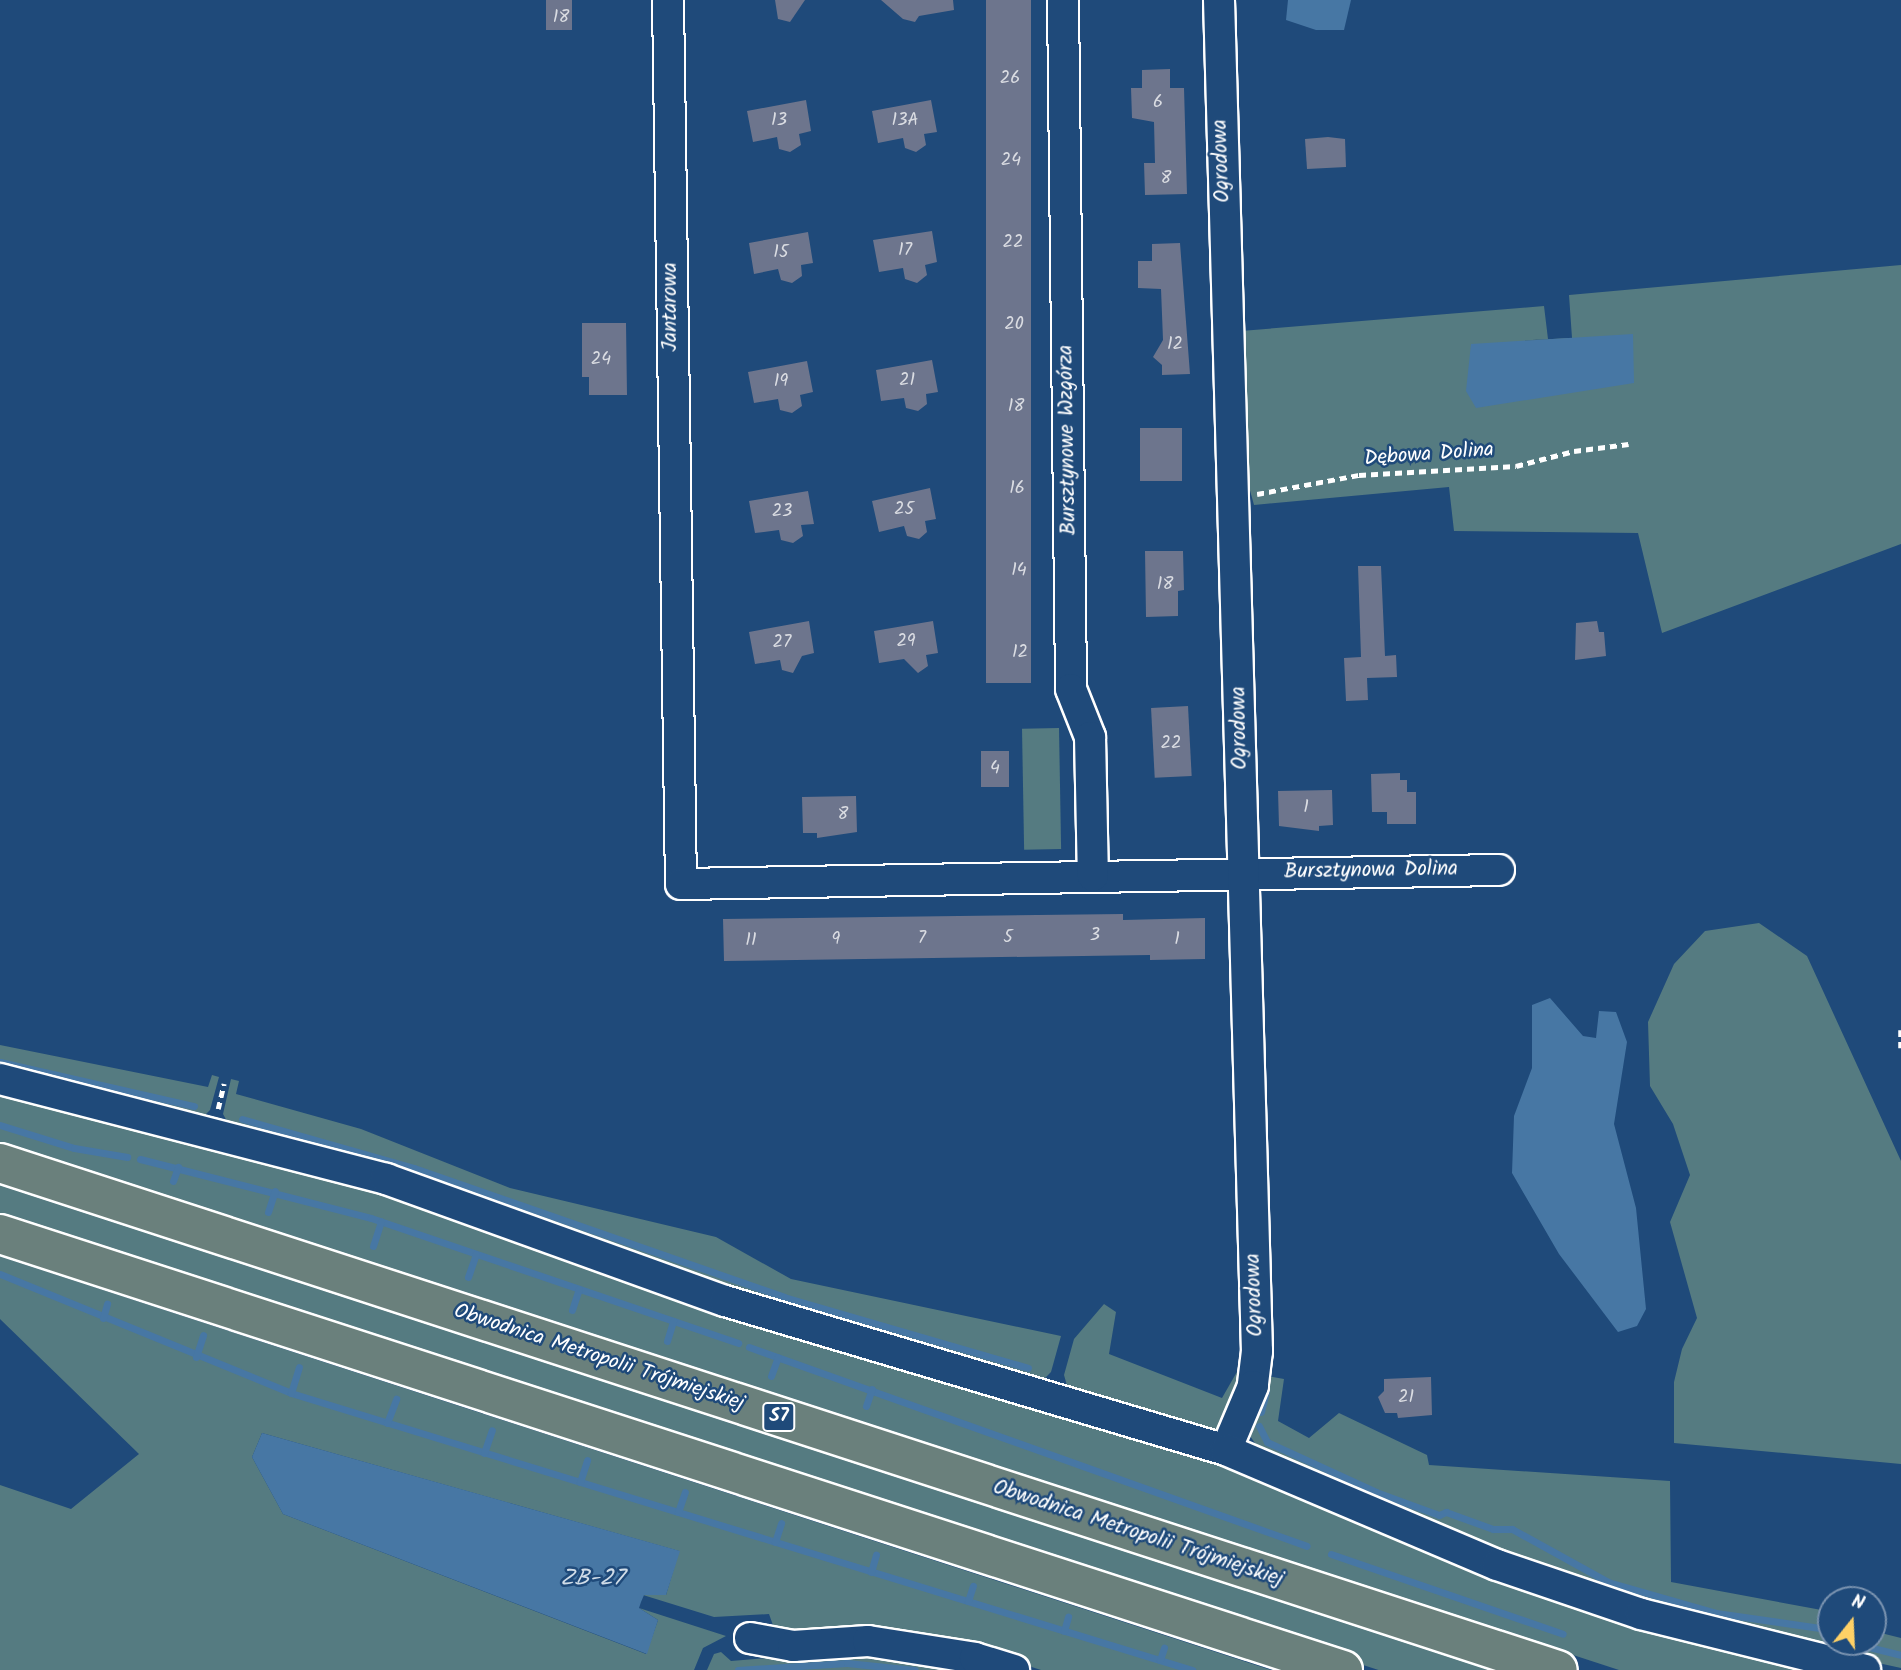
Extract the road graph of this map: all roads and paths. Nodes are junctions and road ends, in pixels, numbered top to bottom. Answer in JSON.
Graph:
{"nodes":[{"id":1,"x":668,"y":0,"type":"edge"},
{"id":2,"x":1063,"y":0,"type":"edge"},
{"id":3,"x":1219,"y":0,"type":"edge"},
{"id":4,"x":1629,"y":444,"type":"dead end"},
{"id":5,"x":1235,"y":506,"type":"junction"},
{"id":6,"x":1499,"y":870,"type":"dead end"},
{"id":7,"x":1243,"y":872,"type":"junction"},
{"id":8,"x":1093,"y":876,"type":"junction"},
{"id":9,"x":1901,"y":1030,"type":"edge"},
{"id":10,"x":1901,"y":1048,"type":"edge"},
{"id":11,"x":0,"y":1079,"type":"edge"},
{"id":12,"x":0,"y":1163,"type":"edge"},
{"id":13,"x":0,"y":1234,"type":"edge"},
{"id":14,"x":1226,"y":1451,"type":"junction"},
{"id":15,"x":750,"y":1638,"type":"dead end"},
{"id":16,"x":1014,"y":1670,"type":"edge"},
{"id":17,"x":1343,"y":1670,"type":"edge"},
{"id":18,"x":1558,"y":1670,"type":"edge"},
{"id":19,"x":1865,"y":1670,"type":"edge"}],
"edges":[{"from":1,"to":8,"type":"street","name":"Jantarowa"},
{"from":2,"to":8,"type":"street","name":"Bursztynowe Wzgórza"},
{"from":3,"to":5,"type":"street","name":"Ogrodowa"},
{"from":4,"to":5,"type":"path","name":"Dębowa Dolina"},
{"from":5,"to":7,"type":"street","name":"Ogrodowa"},
{"from":6,"to":7,"type":"street","name":"Bursztynowa Dolina"},
{"from":7,"to":8,"type":"street"},
{"from":7,"to":14,"type":"street","name":"Ogrodowa"},
{"from":9,"to":10,"type":"path"},
{"from":11,"to":14,"type":"street"},
{"from":12,"to":18,"type":"highway","name":"Obwodnica Metropolii Trójmiejskiej","number":"S7"},
{"from":13,"to":17,"type":"highway"},
{"from":14,"to":19,"type":"street"},
{"from":15,"to":16,"type":"street"}]}
